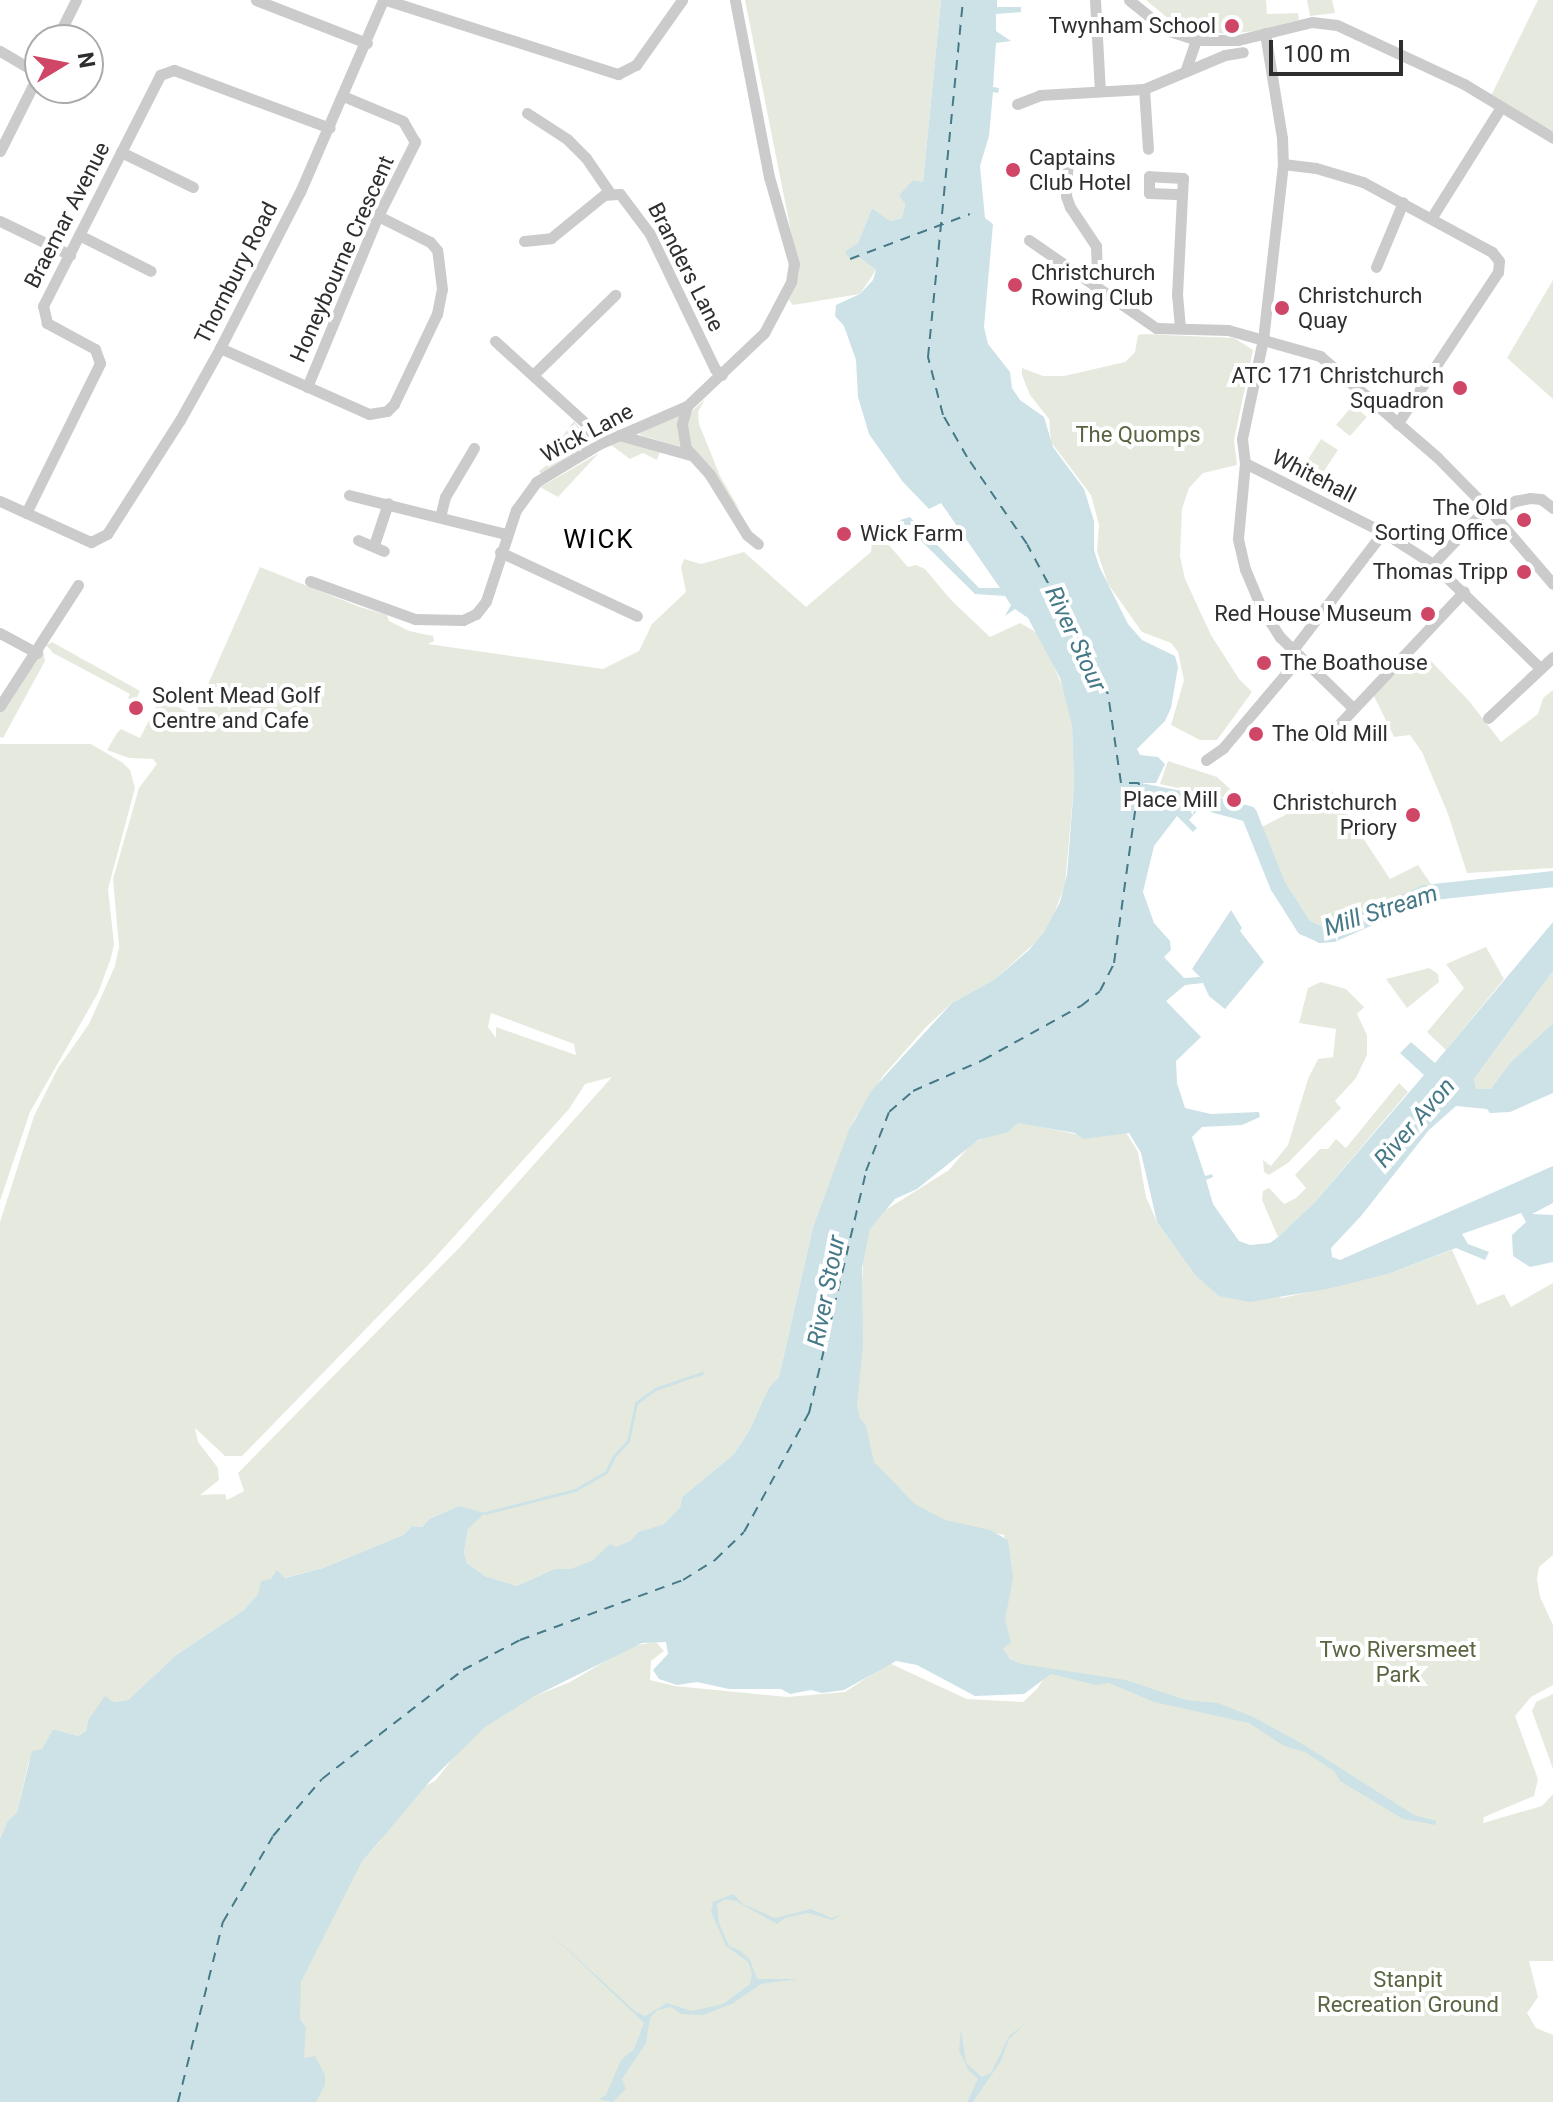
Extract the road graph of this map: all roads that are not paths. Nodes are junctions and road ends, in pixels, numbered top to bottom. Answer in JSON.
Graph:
{"nodes":[{"id":1,"x":76,"y":0,"type":"edge"},
{"id":2,"x":256,"y":0,"type":"edge"},
{"id":3,"x":384,"y":0,"type":"edge"},
{"id":4,"x":682,"y":0,"type":"edge"},
{"id":5,"x":735,"y":0,"type":"edge"},
{"id":6,"x":1095,"y":0,"type":"edge"},
{"id":7,"x":1129,"y":0,"type":"edge"},
{"id":8,"x":64,"y":24,"type":"edge"},
{"id":9,"x":1265,"y":33,"type":"junction"},
{"id":10,"x":1196,"y":40,"type":"junction"},
{"id":11,"x":367,"y":43,"type":"junction"},
{"id":12,"x":0,"y":51,"type":"edge"},
{"id":13,"x":1243,"y":52,"type":"dead end"},
{"id":14,"x":24,"y":64,"type":"edge"},
{"id":15,"x":1186,"y":70,"type":"junction"},
{"id":16,"x":1144,"y":89,"type":"junction"},
{"id":17,"x":1100,"y":91,"type":"junction"},
{"id":18,"x":343,"y":96,"type":"junction"},
{"id":19,"x":24,"y":102,"type":"edge"},
{"id":20,"x":1017,"y":104,"type":"dead end"},
{"id":21,"x":1501,"y":107,"type":"junction"},
{"id":22,"x":527,"y":113,"type":"dead end"},
{"id":23,"x":330,"y":128,"type":"junction"},
{"id":24,"x":1553,"y":138,"type":"edge"},
{"id":25,"x":1148,"y":149,"type":"dead end"},
{"id":26,"x":0,"y":151,"type":"edge"},
{"id":27,"x":121,"y":152,"type":"junction"},
{"id":28,"x":1068,"y":154,"type":"dead end"},
{"id":29,"x":1283,"y":164,"type":"junction"},
{"id":30,"x":193,"y":187,"type":"dead end"},
{"id":31,"x":610,"y":193,"type":"junction"},
{"id":32,"x":1182,"y":194,"type":"dead end"},
{"id":33,"x":1403,"y":202,"type":"junction"},
{"id":34,"x":378,"y":216,"type":"junction"},
{"id":35,"x":1432,"y":217,"type":"junction"},
{"id":36,"x":0,"y":221,"type":"edge"},
{"id":37,"x":79,"y":235,"type":"junction"},
{"id":38,"x":1029,"y":240,"type":"dead end"},
{"id":39,"x":524,"y":241,"type":"dead end"},
{"id":40,"x":70,"y":255,"type":"junction"},
{"id":41,"x":1376,"y":267,"type":"dead end"},
{"id":42,"x":151,"y":271,"type":"dead end"},
{"id":43,"x":1093,"y":284,"type":"junction"},
{"id":44,"x":615,"y":295,"type":"dead end"},
{"id":45,"x":1180,"y":328,"type":"junction"},
{"id":46,"x":1263,"y":339,"type":"junction"},
{"id":47,"x":495,"y":341,"type":"dead end"},
{"id":48,"x":220,"y":348,"type":"junction"},
{"id":49,"x":533,"y":375,"type":"junction"},
{"id":50,"x":722,"y":375,"type":"junction"},
{"id":51,"x":307,"y":387,"type":"junction"},
{"id":52,"x":687,"y":406,"type":"junction"},
{"id":53,"x":1397,"y":424,"type":"junction"},
{"id":54,"x":619,"y":435,"type":"junction"},
{"id":55,"x":599,"y":444,"type":"junction"},
{"id":56,"x":474,"y":448,"type":"dead end"},
{"id":57,"x":690,"y":455,"type":"junction"},
{"id":58,"x":1245,"y":463,"type":"junction"},
{"id":59,"x":349,"y":495,"type":"dead end"},
{"id":60,"x":0,"y":501,"type":"edge"},
{"id":61,"x":388,"y":503,"type":"junction"},
{"id":62,"x":1553,"y":508,"type":"edge"},
{"id":63,"x":1490,"y":510,"type":"junction"},
{"id":64,"x":26,"y":513,"type":"junction"},
{"id":65,"x":440,"y":517,"type":"junction"},
{"id":66,"x":1383,"y":532,"type":"junction"},
{"id":67,"x":505,"y":534,"type":"junction"},
{"id":68,"x":358,"y":540,"type":"dead end"},
{"id":69,"x":758,"y":544,"type":"dead end"},
{"id":70,"x":500,"y":552,"type":"junction"},
{"id":71,"x":1433,"y":564,"type":"junction"},
{"id":72,"x":310,"y":581,"type":"dead end"},
{"id":73,"x":1553,"y":584,"type":"edge"},
{"id":74,"x":78,"y":585,"type":"dead end"},
{"id":75,"x":1464,"y":591,"type":"junction"},
{"id":76,"x":637,"y":616,"type":"dead end"},
{"id":77,"x":0,"y":633,"type":"edge"},
{"id":78,"x":37,"y":653,"type":"junction"},
{"id":79,"x":1295,"y":654,"type":"junction"},
{"id":80,"x":1553,"y":657,"type":"edge"},
{"id":81,"x":1539,"y":667,"type":"junction"},
{"id":82,"x":0,"y":706,"type":"edge"},
{"id":83,"x":1353,"y":708,"type":"junction"},
{"id":84,"x":1488,"y":718,"type":"dead end"},
{"id":85,"x":1316,"y":736,"type":"dead end"},
{"id":86,"x":1206,"y":760,"type":"dead end"}],
"edges":[{"from":1,"to":8,"type":"street"},
{"from":2,"to":11,"type":"street"},
{"from":3,"to":4,"type":"street"},
{"from":3,"to":11,"type":"street","name":"Thornbury Road"},
{"from":5,"to":50,"type":"street","name":"Wick Lane"},
{"from":6,"to":17,"type":"street"},
{"from":7,"to":10,"type":"street"},
{"from":9,"to":10,"type":"street"},
{"from":9,"to":21,"type":"street"},
{"from":9,"to":29,"type":"street","name":"Whitehall"},
{"from":10,"to":15,"type":"street"},
{"from":11,"to":18,"type":"street","name":"Thornbury Road"},
{"from":12,"to":14,"type":"street"},
{"from":13,"to":15,"type":"street"},
{"from":15,"to":16,"type":"street"},
{"from":16,"to":17,"type":"street"},
{"from":16,"to":25,"type":"street"},
{"from":17,"to":20,"type":"street"},
{"from":18,"to":23,"type":"street","name":"Thornbury Road"},
{"from":18,"to":34,"type":"street","name":"Honeybourne Crescent"},
{"from":19,"to":26,"type":"street"},
{"from":21,"to":24,"type":"street"},
{"from":21,"to":35,"type":"street"},
{"from":22,"to":31,"type":"street","name":"Branders Lane"},
{"from":23,"to":27,"type":"street","name":"Braemar Avenue"},
{"from":23,"to":48,"type":"street","name":"Thornbury Road"},
{"from":27,"to":30,"type":"street"},
{"from":27,"to":37,"type":"street","name":"Braemar Avenue"},
{"from":28,"to":43,"type":"street"},
{"from":29,"to":33,"type":"street"},
{"from":29,"to":46,"type":"street","name":"Whitehall"},
{"from":31,"to":39,"type":"street"},
{"from":31,"to":50,"type":"street","name":"Branders Lane"},
{"from":32,"to":45,"type":"street"},
{"from":33,"to":35,"type":"street"},
{"from":33,"to":41,"type":"street"},
{"from":34,"to":51,"type":"street","name":"Honeybourne Crescent"},
{"from":34,"to":51,"type":"street"},
{"from":35,"to":53,"type":"street"},
{"from":36,"to":40,"type":"street"},
{"from":37,"to":40,"type":"street","name":"Braemar Avenue"},
{"from":37,"to":42,"type":"street"},
{"from":38,"to":43,"type":"street"},
{"from":40,"to":64,"type":"street","name":"Braemar Avenue"},
{"from":43,"to":45,"type":"street"},
{"from":44,"to":49,"type":"street"},
{"from":45,"to":46,"type":"street"},
{"from":46,"to":53,"type":"street"},
{"from":46,"to":58,"type":"street","name":"Whitehall"},
{"from":47,"to":49,"type":"street"},
{"from":48,"to":51,"type":"street"},
{"from":48,"to":64,"type":"street","name":"Thornbury Road"},
{"from":49,"to":55,"type":"street"},
{"from":50,"to":52,"type":"street","name":"Wick Lane"},
{"from":52,"to":54,"type":"street","name":"Wick Lane"},
{"from":52,"to":57,"type":"street"},
{"from":53,"to":63,"type":"street"},
{"from":54,"to":55,"type":"street","name":"Wick Lane"},
{"from":54,"to":57,"type":"street"},
{"from":55,"to":67,"type":"street","name":"Wick Lane"},
{"from":56,"to":65,"type":"street"},
{"from":57,"to":69,"type":"street"},
{"from":58,"to":66,"type":"street","name":"Whitehall"},
{"from":58,"to":79,"type":"street"},
{"from":59,"to":61,"type":"street"},
{"from":60,"to":64,"type":"street"},
{"from":61,"to":65,"type":"street"},
{"from":61,"to":68,"type":"street"},
{"from":62,"to":63,"type":"street"},
{"from":63,"to":71,"type":"street"},
{"from":63,"to":73,"type":"street"},
{"from":65,"to":67,"type":"street"},
{"from":66,"to":71,"type":"street","name":"Whitehall"},
{"from":66,"to":79,"type":"street"},
{"from":67,"to":70,"type":"street","name":"Wick Lane"},
{"from":70,"to":72,"type":"street","name":"Wick Lane"},
{"from":70,"to":76,"type":"street"},
{"from":71,"to":75,"type":"street","name":"Whitehall"},
{"from":74,"to":78,"type":"street"},
{"from":75,"to":81,"type":"street","name":"Whitehall"},
{"from":75,"to":83,"type":"street"},
{"from":77,"to":78,"type":"street"},
{"from":78,"to":82,"type":"street"},
{"from":79,"to":83,"type":"street"},
{"from":79,"to":86,"type":"street"},
{"from":80,"to":81,"type":"street"},
{"from":81,"to":84,"type":"street"},
{"from":83,"to":85,"type":"street"}]}
